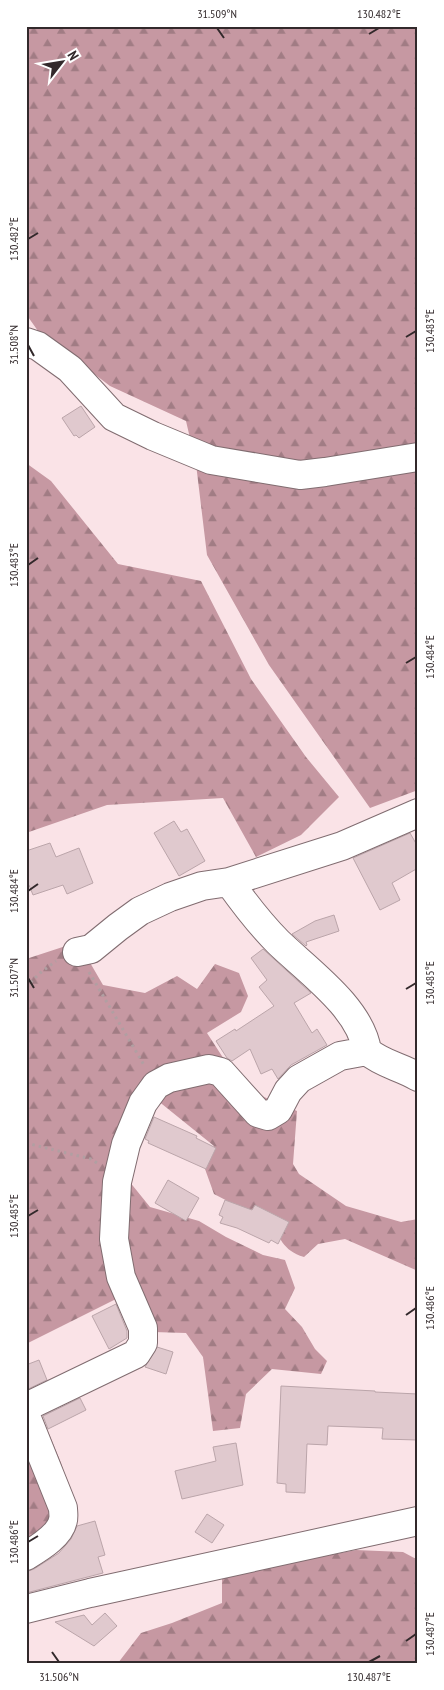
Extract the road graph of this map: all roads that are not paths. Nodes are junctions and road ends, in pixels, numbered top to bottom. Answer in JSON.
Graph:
{"nodes":[{"id":1,"x":26,"y":342,"type":"edge"},
{"id":2,"x":418,"y":457,"type":"edge"},
{"id":3,"x":418,"y":813,"type":"edge"},
{"id":4,"x":229,"y":882,"type":"junction"},
{"id":5,"x":77,"y":952,"type":"road end"},
{"id":6,"x":366,"y":1051,"type":"junction"},
{"id":7,"x":418,"y":1077,"type":"edge"},
{"id":8,"x":26,"y":1407,"type":"edge"},
{"id":9,"x":26,"y":1416,"type":"edge"},
{"id":10,"x":418,"y":1521,"type":"edge"},
{"id":11,"x":26,"y":1556,"type":"edge"},
{"id":12,"x":26,"y":1609,"type":"edge"}],
"edges":[{"from":1,"to":2,"type":"street"},
{"from":3,"to":4,"type":"street"},
{"from":4,"to":5,"type":"street"},
{"from":4,"to":6,"type":"street"},
{"from":6,"to":7,"type":"street"},
{"from":6,"to":8,"type":"street"},
{"from":9,"to":11,"type":"street"},
{"from":10,"to":12,"type":"street"}]}
